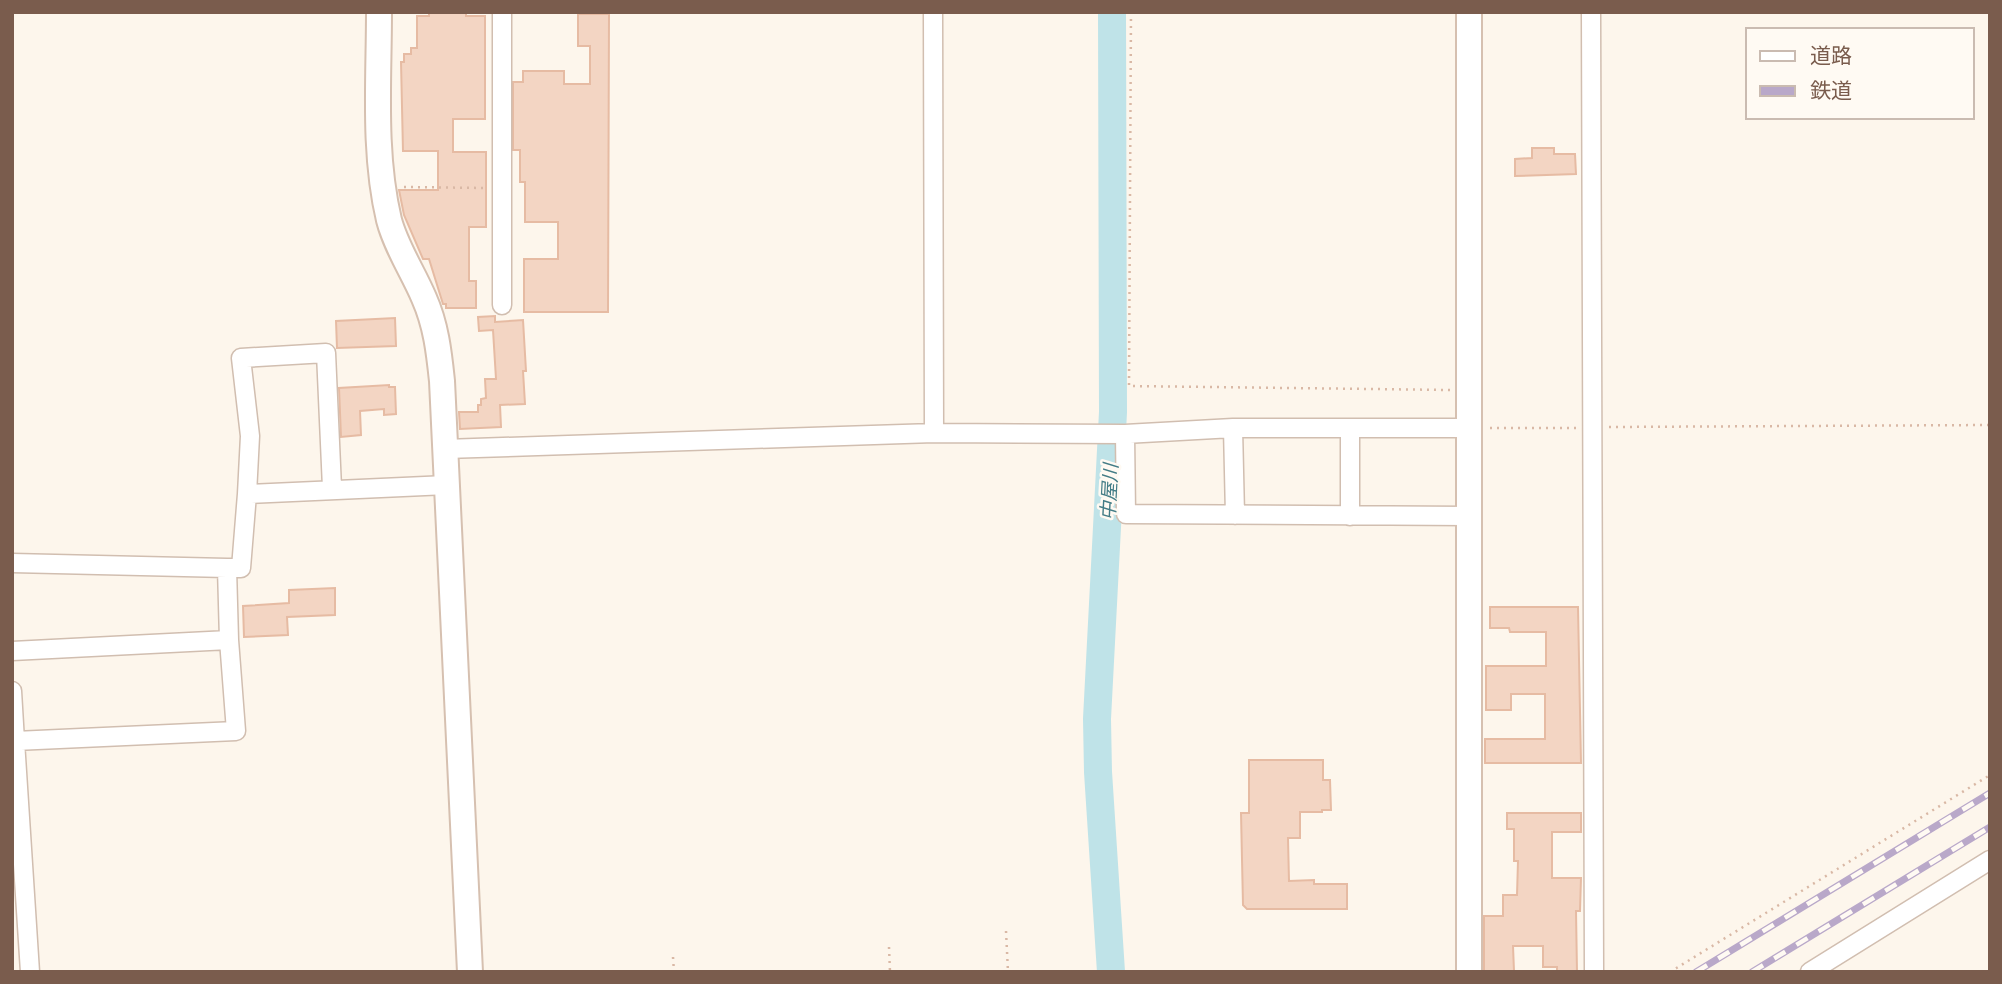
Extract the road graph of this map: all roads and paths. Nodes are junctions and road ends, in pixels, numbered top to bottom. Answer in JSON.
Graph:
{"nodes":[{"id":1,"x":379,"y":12,"type":"edge"},
{"id":2,"x":502,"y":12,"type":"edge"},
{"id":3,"x":933,"y":12,"type":"edge"},
{"id":4,"x":1131,"y":12,"type":"edge"},
{"id":5,"x":1469,"y":12,"type":"edge"},
{"id":6,"x":1591,"y":12,"type":"edge"},
{"id":7,"x":383,"y":187,"type":"junction"},
{"id":8,"x":502,"y":188,"type":"junction"},
{"id":9,"x":502,"y":304,"type":"dead end"},
{"id":10,"x":1469,"y":390,"type":"junction"},
{"id":11,"x":1990,"y":425,"type":"edge"},
{"id":12,"x":1233,"y":428,"type":"junction"},
{"id":13,"x":1350,"y":428,"type":"junction"},
{"id":14,"x":1469,"y":428,"type":"junction"},
{"id":15,"x":1592,"y":428,"type":"junction"},
{"id":16,"x":934,"y":433,"type":"junction"},
{"id":17,"x":1116,"y":434,"type":"junction"},
{"id":18,"x":445,"y":449,"type":"junction"},
{"id":19,"x":447,"y":485,"type":"junction"},
{"id":20,"x":332,"y":488,"type":"junction"},
{"id":21,"x":247,"y":494,"type":"junction"},
{"id":22,"x":1235,"y":515,"type":"junction"},
{"id":23,"x":1350,"y":516,"type":"junction"},
{"id":24,"x":1469,"y":516,"type":"junction"},
{"id":25,"x":12,"y":563,"type":"edge"},
{"id":26,"x":227,"y":568,"type":"junction"},
{"id":27,"x":229,"y":640,"type":"junction"},
{"id":28,"x":12,"y":651,"type":"edge"},
{"id":29,"x":12,"y":691,"type":"edge"},
{"id":30,"x":14,"y":741,"type":"edge"},
{"id":31,"x":1990,"y":775,"type":"edge"},
{"id":32,"x":17,"y":829,"type":"edge"},
{"id":33,"x":1990,"y":860,"type":"edge"},
{"id":34,"x":20,"y":910,"type":"edge"},
{"id":35,"x":1006,"y":931,"type":"dead end"},
{"id":36,"x":889,"y":947,"type":"dead end"},
{"id":37,"x":673,"y":957,"type":"dead end"},
{"id":38,"x":30,"y":972,"type":"edge"},
{"id":39,"x":470,"y":972,"type":"edge"},
{"id":40,"x":674,"y":972,"type":"edge"},
{"id":41,"x":890,"y":972,"type":"edge"},
{"id":42,"x":1009,"y":972,"type":"edge"},
{"id":43,"x":1469,"y":972,"type":"edge"},
{"id":44,"x":1594,"y":972,"type":"edge"},
{"id":45,"x":1670,"y":972,"type":"edge"},
{"id":46,"x":1810,"y":972,"type":"edge"}],
"edges":[{"from":1,"to":7,"type":"street"},
{"from":2,"to":8,"type":"street"},
{"from":3,"to":16,"type":"street"},
{"from":4,"to":10,"type":"path"},
{"from":5,"to":10,"type":"street"},
{"from":6,"to":15,"type":"street"},
{"from":7,"to":8,"type":"path"},
{"from":7,"to":18,"type":"street"},
{"from":8,"to":9,"type":"street"},
{"from":10,"to":14,"type":"street"},
{"from":11,"to":15,"type":"path"},
{"from":12,"to":13,"type":"street"},
{"from":12,"to":17,"type":"street"},
{"from":12,"to":22,"type":"street"},
{"from":13,"to":14,"type":"street"},
{"from":13,"to":23,"type":"street"},
{"from":14,"to":15,"type":"path"},
{"from":14,"to":24,"type":"street"},
{"from":15,"to":44,"type":"street"},
{"from":16,"to":17,"type":"street"},
{"from":16,"to":18,"type":"street"},
{"from":17,"to":22,"type":"street"},
{"from":18,"to":19,"type":"street"},
{"from":19,"to":20,"type":"street"},
{"from":19,"to":39,"type":"street"},
{"from":20,"to":21,"type":"street"},
{"from":20,"to":21,"type":"street"},
{"from":21,"to":26,"type":"street"},
{"from":22,"to":23,"type":"street"},
{"from":23,"to":24,"type":"street"},
{"from":24,"to":43,"type":"street"},
{"from":25,"to":26,"type":"street"},
{"from":26,"to":27,"type":"street"},
{"from":27,"to":28,"type":"street"},
{"from":27,"to":30,"type":"street"},
{"from":29,"to":30,"type":"street"},
{"from":30,"to":32,"type":"street"},
{"from":31,"to":45,"type":"path"},
{"from":32,"to":34,"type":"street"},
{"from":33,"to":46,"type":"street"},
{"from":34,"to":38,"type":"street"},
{"from":35,"to":42,"type":"path"},
{"from":36,"to":41,"type":"path"},
{"from":37,"to":40,"type":"path"}]}
